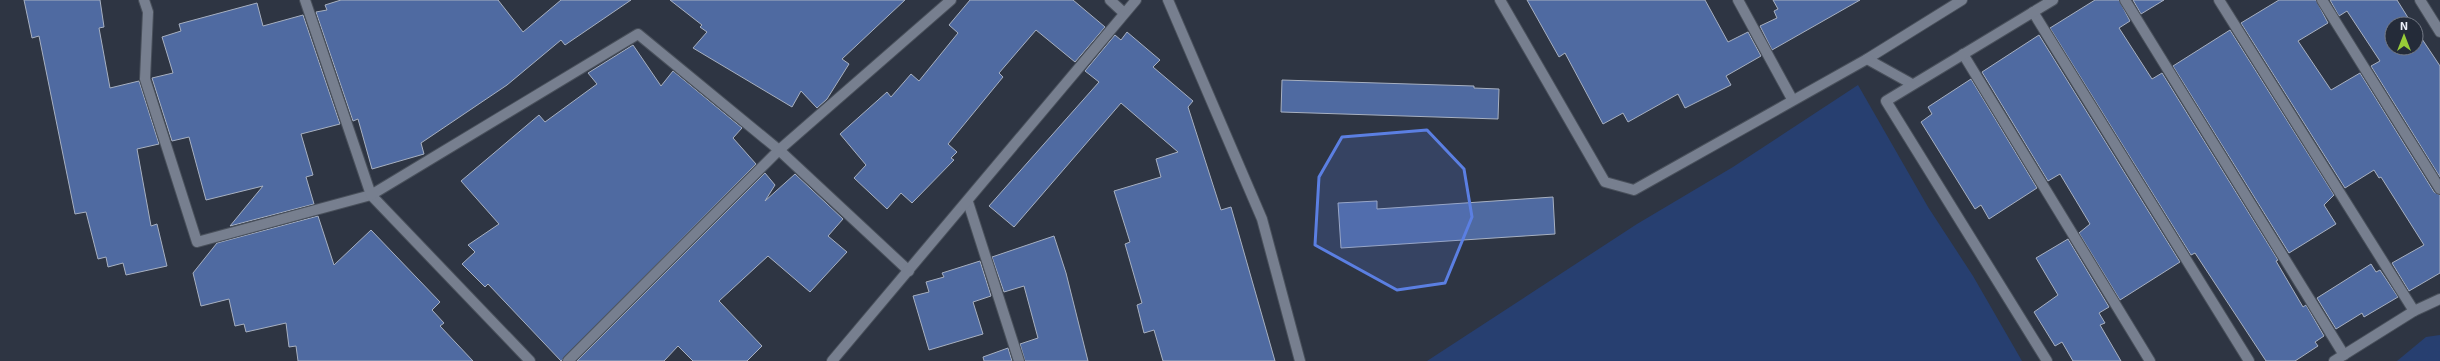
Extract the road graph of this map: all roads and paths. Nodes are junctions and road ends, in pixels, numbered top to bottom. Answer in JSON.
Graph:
{"nodes":[{"id":1,"x":144,"y":0,"type":"edge"},
{"id":2,"x":305,"y":0,"type":"edge"},
{"id":3,"x":951,"y":0,"type":"edge"},
{"id":4,"x":1110,"y":0,"type":"edge"},
{"id":5,"x":1136,"y":0,"type":"edge"},
{"id":6,"x":1168,"y":0,"type":"edge"},
{"id":7,"x":1500,"y":0,"type":"edge"},
{"id":8,"x":1738,"y":0,"type":"edge"},
{"id":9,"x":1962,"y":0,"type":"edge"},
{"id":10,"x":2054,"y":0,"type":"edge"},
{"id":11,"x":2125,"y":0,"type":"edge"},
{"id":12,"x":2219,"y":0,"type":"edge"},
{"id":13,"x":2322,"y":0,"type":"edge"},
{"id":14,"x":2420,"y":0,"type":"edge"},
{"id":15,"x":2033,"y":12,"type":"junction"},
{"id":16,"x":1124,"y":13,"type":"junction"},
{"id":17,"x":2440,"y":32,"type":"edge"},
{"id":18,"x":1963,"y":54,"type":"junction"},
{"id":19,"x":1867,"y":59,"type":"junction"},
{"id":20,"x":1912,"y":84,"type":"junction"},
{"id":21,"x":1792,"y":99,"type":"junction"},
{"id":22,"x":779,"y":150,"type":"junction"},
{"id":23,"x":2440,"y":189,"type":"edge"},
{"id":24,"x":370,"y":195,"type":"junction"},
{"id":25,"x":968,"y":202,"type":"junction"},
{"id":26,"x":909,"y":271,"type":"junction"},
{"id":27,"x":2440,"y":298,"type":"edge"},
{"id":28,"x":2414,"y":311,"type":"junction"},
{"id":29,"x":2344,"y":355,"type":"junction"},
{"id":30,"x":530,"y":361,"type":"edge"},
{"id":31,"x":568,"y":361,"type":"edge"},
{"id":32,"x":832,"y":361,"type":"edge"},
{"id":33,"x":1018,"y":361,"type":"edge"},
{"id":34,"x":1300,"y":361,"type":"edge"},
{"id":35,"x":2047,"y":361,"type":"edge"},
{"id":36,"x":2150,"y":361,"type":"edge"},
{"id":37,"x":2248,"y":361,"type":"edge"},
{"id":38,"x":2334,"y":361,"type":"edge"}],
"edges":[{"from":1,"to":24,"type":"street"},
{"from":2,"to":24,"type":"street"},
{"from":3,"to":22,"type":"street"},
{"from":4,"to":16,"type":"street"},
{"from":5,"to":16,"type":"street"},
{"from":6,"to":34,"type":"street"},
{"from":7,"to":21,"type":"street"},
{"from":8,"to":21,"type":"street"},
{"from":9,"to":19,"type":"street"},
{"from":10,"to":15,"type":"street"},
{"from":11,"to":29,"type":"street"},
{"from":12,"to":28,"type":"street"},
{"from":13,"to":23,"type":"street"},
{"from":14,"to":17,"type":"street"},
{"from":15,"to":18,"type":"street"},
{"from":15,"to":37,"type":"street"},
{"from":16,"to":25,"type":"street"},
{"from":18,"to":20,"type":"street"},
{"from":18,"to":36,"type":"street"},
{"from":19,"to":20,"type":"street"},
{"from":19,"to":21,"type":"street"},
{"from":20,"to":35,"type":"street"},
{"from":22,"to":24,"type":"street"},
{"from":22,"to":26,"type":"street"},
{"from":22,"to":31,"type":"street"},
{"from":24,"to":30,"type":"street"},
{"from":25,"to":26,"type":"street"},
{"from":25,"to":33,"type":"street"},
{"from":26,"to":32,"type":"street"},
{"from":27,"to":28,"type":"street"},
{"from":28,"to":29,"type":"street"},
{"from":29,"to":38,"type":"street"}]}
